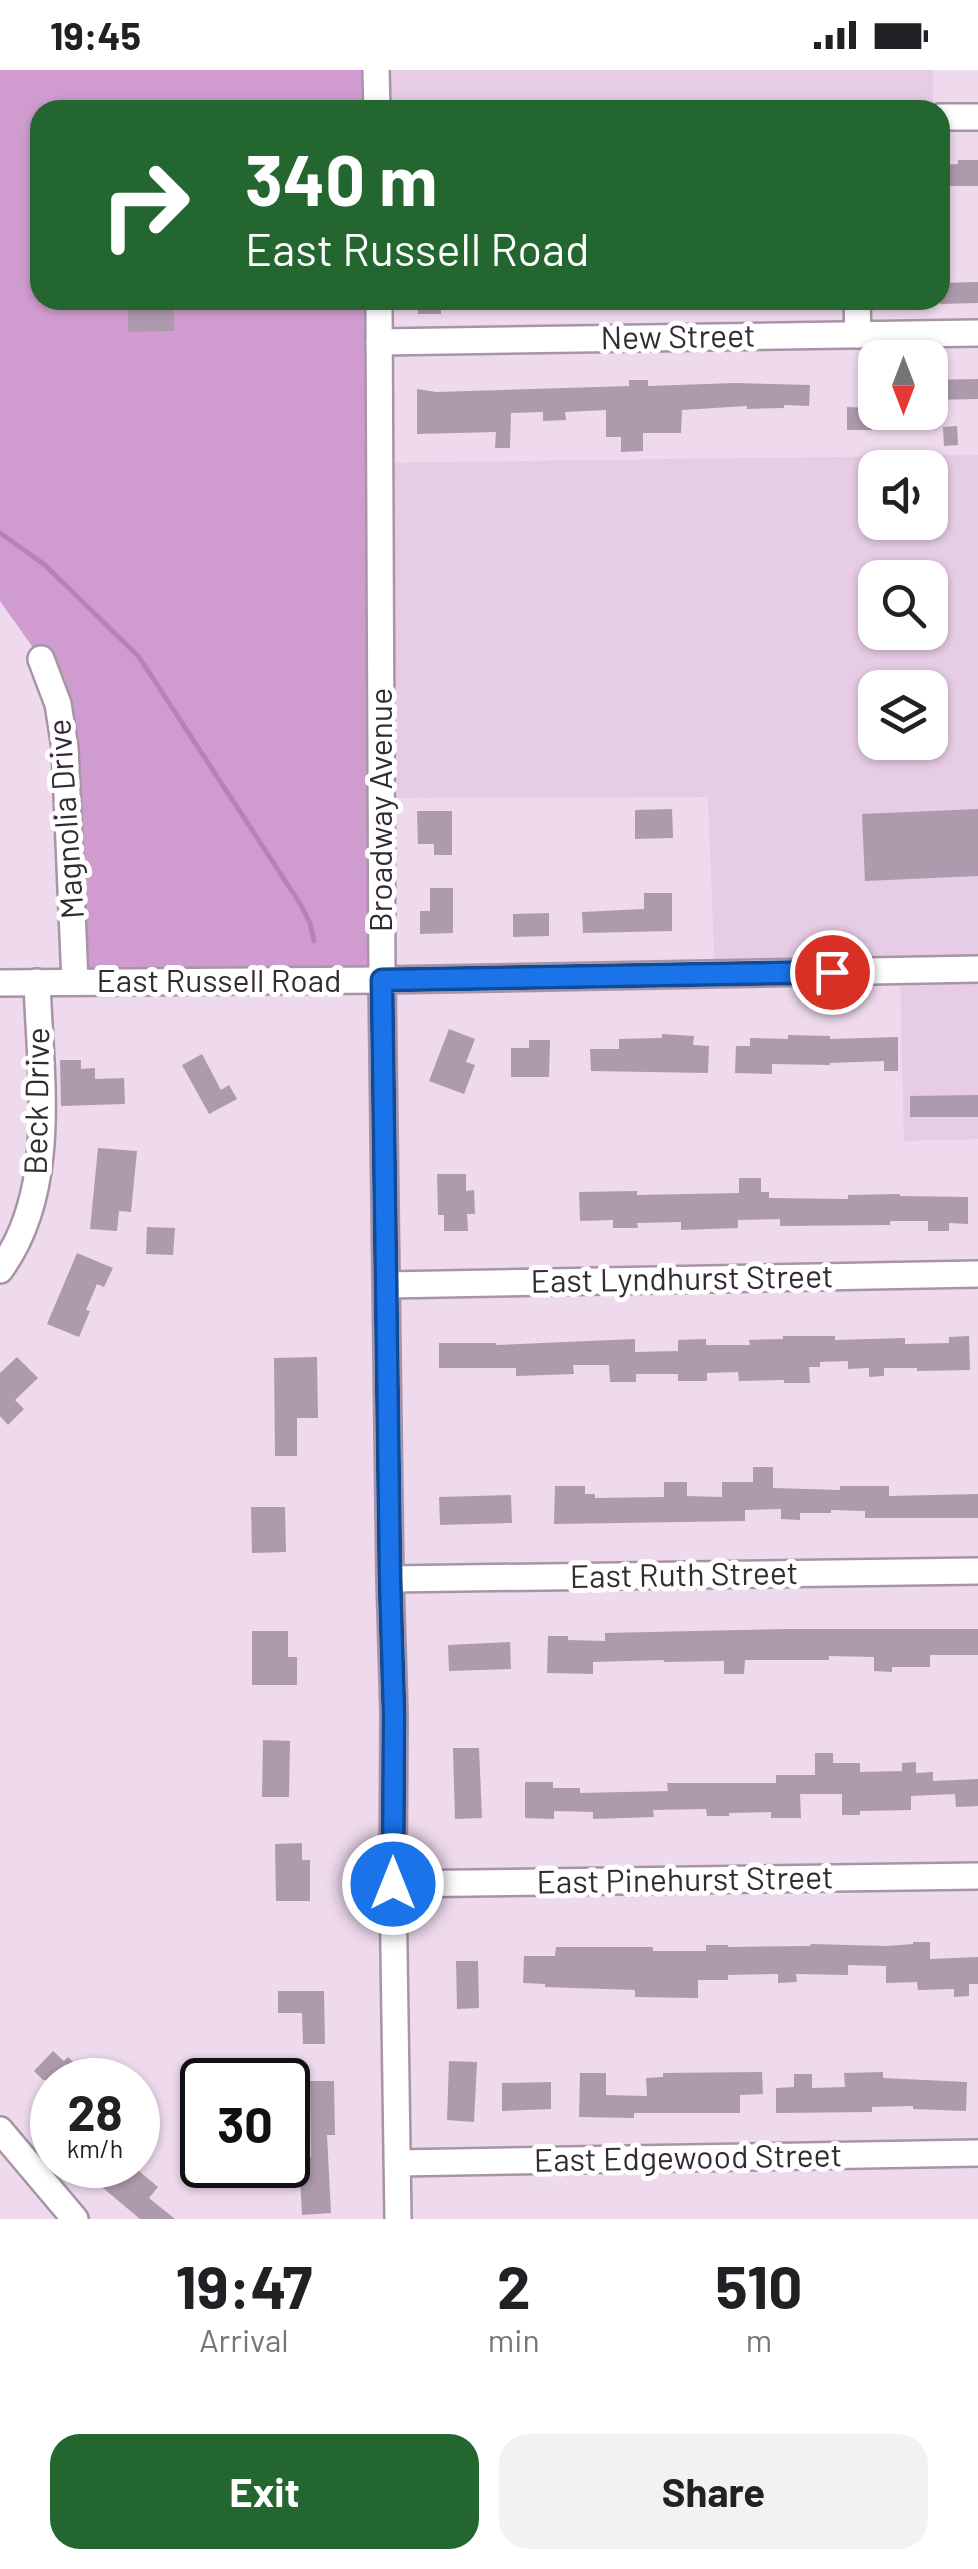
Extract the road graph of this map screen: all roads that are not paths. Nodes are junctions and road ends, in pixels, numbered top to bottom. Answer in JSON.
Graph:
{"nodes":[{"id":1,"x":376,"y":70,"type":"edge"},
{"id":2,"x":377,"y":100,"type":"edge"},
{"id":3,"x":978,"y":117,"type":"edge"},
{"id":4,"x":950,"y":118,"type":"edge"},
{"id":5,"x":378,"y":310,"type":"edge"},
{"id":6,"x":857,"y":310,"type":"edge"},
{"id":7,"x":978,"y":332,"type":"edge"},
{"id":8,"x":858,"y":334,"type":"junction"},
{"id":9,"x":378,"y":342,"type":"junction"},
{"id":10,"x":41,"y":659,"type":"dead end"},
{"id":11,"x":978,"y":969,"type":"edge"},
{"id":12,"x":382,"y":980,"type":"junction"},
{"id":13,"x":37,"y":982,"type":"junction"},
{"id":14,"x":75,"y":982,"type":"junction"},
{"id":15,"x":0,"y":983,"type":"edge"},
{"id":16,"x":0,"y":1270,"type":"edge"},
{"id":17,"x":978,"y":1274,"type":"edge"},
{"id":18,"x":387,"y":1284,"type":"junction"},
{"id":19,"x":978,"y":1571,"type":"edge"},
{"id":20,"x":390,"y":1579,"type":"junction"},
{"id":21,"x":978,"y":1876,"type":"edge"},
{"id":22,"x":393,"y":1884,"type":"junction"},
{"id":23,"x":0,"y":2130,"type":"edge"},
{"id":24,"x":978,"y":2153,"type":"edge"},
{"id":25,"x":398,"y":2163,"type":"junction"},
{"id":26,"x":75,"y":2219,"type":"edge"},
{"id":27,"x":398,"y":2219,"type":"edge"}],
"edges":[{"from":1,"to":2,"type":"street"},
{"from":3,"to":4,"type":"street"},
{"from":5,"to":9,"type":"street","name":"Broadway Avenue"},
{"from":6,"to":8,"type":"street"},
{"from":7,"to":8,"type":"street","name":"New Street"},
{"from":8,"to":9,"type":"street","name":"New Street"},
{"from":9,"to":12,"type":"street","name":"Broadway Avenue"},
{"from":10,"to":14,"type":"street","name":"Magnolia Drive"},
{"from":11,"to":12,"type":"street","name":"East Russell Road"},
{"from":12,"to":14,"type":"street","name":"East Russell Road"},
{"from":12,"to":18,"type":"street","name":"Broadway Avenue"},
{"from":13,"to":14,"type":"street","name":"East Russell Road"},
{"from":13,"to":15,"type":"street","name":"East Russell Road"},
{"from":13,"to":16,"type":"street","name":"Beck Drive"},
{"from":17,"to":18,"type":"street","name":"East Lyndhurst Street"},
{"from":18,"to":20,"type":"street","name":"Broadway Avenue"},
{"from":19,"to":20,"type":"street","name":"East Ruth Street"},
{"from":20,"to":22,"type":"street","name":"Broadway Avenue"},
{"from":21,"to":22,"type":"street","name":"East Pinehurst Street"},
{"from":22,"to":25,"type":"street","name":"Broadway Avenue"},
{"from":23,"to":26,"type":"street"},
{"from":24,"to":25,"type":"street","name":"East Edgewood Street"},
{"from":25,"to":27,"type":"street","name":"Broadway Avenue"}]}
